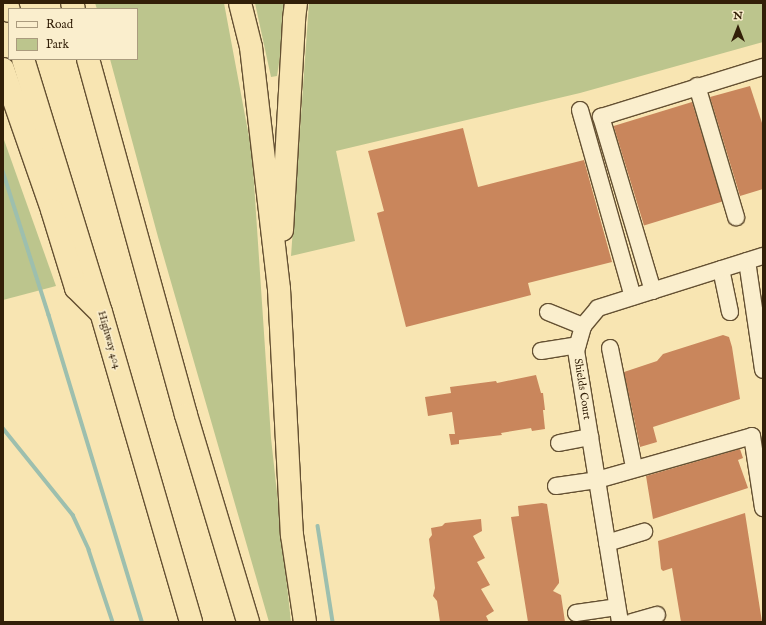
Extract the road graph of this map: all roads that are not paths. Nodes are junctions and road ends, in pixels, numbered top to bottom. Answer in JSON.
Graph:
{"nodes":[{"id":1,"x":240,"y":3,"type":"edge"},
{"id":2,"x":296,"y":3,"type":"edge"},
{"id":3,"x":23,"y":60,"type":"edge"},
{"id":4,"x":88,"y":60,"type":"edge"},
{"id":5,"x":763,"y":67,"type":"edge"},
{"id":6,"x":3,"y":69,"type":"edge"},
{"id":7,"x":3,"y":86,"type":"edge"},
{"id":8,"x":697,"y":86,"type":"junction"},
{"id":9,"x":15,"y":104,"type":"junction"},
{"id":10,"x":580,"y":110,"type":"dead end"},
{"id":11,"x":736,"y":218,"type":"dead end"},
{"id":12,"x":763,"y":256,"type":"edge"},
{"id":13,"x":747,"y":261,"type":"junction"},
{"id":14,"x":721,"y":269,"type":"junction"},
{"id":15,"x":279,"y":289,"type":"junction"},
{"id":16,"x":653,"y":291,"type":"junction"},
{"id":17,"x":632,"y":297,"type":"junction"},
{"id":18,"x":101,"y":312,"type":"junction"},
{"id":19,"x":548,"y":312,"type":"dead end"},
{"id":20,"x":730,"y":312,"type":"dead end"},
{"id":21,"x":583,"y":326,"type":"junction"},
{"id":22,"x":578,"y":345,"type":"junction"},
{"id":23,"x":610,"y":348,"type":"dead end"},
{"id":24,"x":541,"y":351,"type":"dead end"},
{"id":25,"x":763,"y":370,"type":"edge"},
{"id":26,"x":751,"y":428,"type":"dead end"},
{"id":27,"x":590,"y":437,"type":"junction"},
{"id":28,"x":559,"y":443,"type":"dead end"},
{"id":29,"x":632,"y":462,"type":"junction"},
{"id":30,"x":596,"y":476,"type":"junction"},
{"id":31,"x":556,"y":486,"type":"dead end"},
{"id":32,"x":763,"y":508,"type":"edge"},
{"id":33,"x":644,"y":532,"type":"dead end"},
{"id":34,"x":607,"y":543,"type":"junction"},
{"id":35,"x":576,"y":613,"type":"dead end"},
{"id":36,"x":618,"y":614,"type":"edge"},
{"id":37,"x":657,"y":615,"type":"dead end"},
{"id":38,"x":191,"y":622,"type":"edge"},
{"id":39,"x":248,"y":622,"type":"edge"},
{"id":40,"x":305,"y":622,"type":"edge"},
{"id":41,"x":632,"y":622,"type":"edge"}],
"edges":[{"from":1,"to":15,"type":"highway"},
{"from":2,"to":15,"type":"highway"},
{"from":3,"to":18,"type":"highway","name":"Highway 404"},
{"from":4,"to":39,"type":"highway"},
{"from":5,"to":8,"type":"street"},
{"from":6,"to":9,"type":"highway"},
{"from":7,"to":9,"type":"highway"},
{"from":8,"to":11,"type":"street"},
{"from":8,"to":16,"type":"street"},
{"from":9,"to":18,"type":"highway"},
{"from":10,"to":17,"type":"street"},
{"from":12,"to":13,"type":"street","name":"Shields Court"},
{"from":13,"to":14,"type":"street","name":"Shields Court"},
{"from":13,"to":25,"type":"street"},
{"from":14,"to":16,"type":"street","name":"Shields Court"},
{"from":14,"to":20,"type":"street"},
{"from":15,"to":40,"type":"highway"},
{"from":16,"to":17,"type":"street","name":"Shields Court"},
{"from":17,"to":21,"type":"street","name":"Shields Court"},
{"from":18,"to":38,"type":"highway","name":"Highway 404"},
{"from":19,"to":21,"type":"street"},
{"from":21,"to":22,"type":"street","name":"Shields Court"},
{"from":22,"to":24,"type":"street"},
{"from":22,"to":27,"type":"street","name":"Shields Court"},
{"from":23,"to":29,"type":"street"},
{"from":26,"to":29,"type":"street"},
{"from":27,"to":28,"type":"street"},
{"from":27,"to":30,"type":"street","name":"Shields Court"},
{"from":29,"to":30,"type":"street"},
{"from":30,"to":31,"type":"street"},
{"from":30,"to":32,"type":"street"},
{"from":30,"to":34,"type":"street","name":"Shields Court"},
{"from":33,"to":34,"type":"street"},
{"from":34,"to":36,"type":"street","name":"Shields Court"},
{"from":35,"to":36,"type":"street"},
{"from":37,"to":41,"type":"street"}]}
